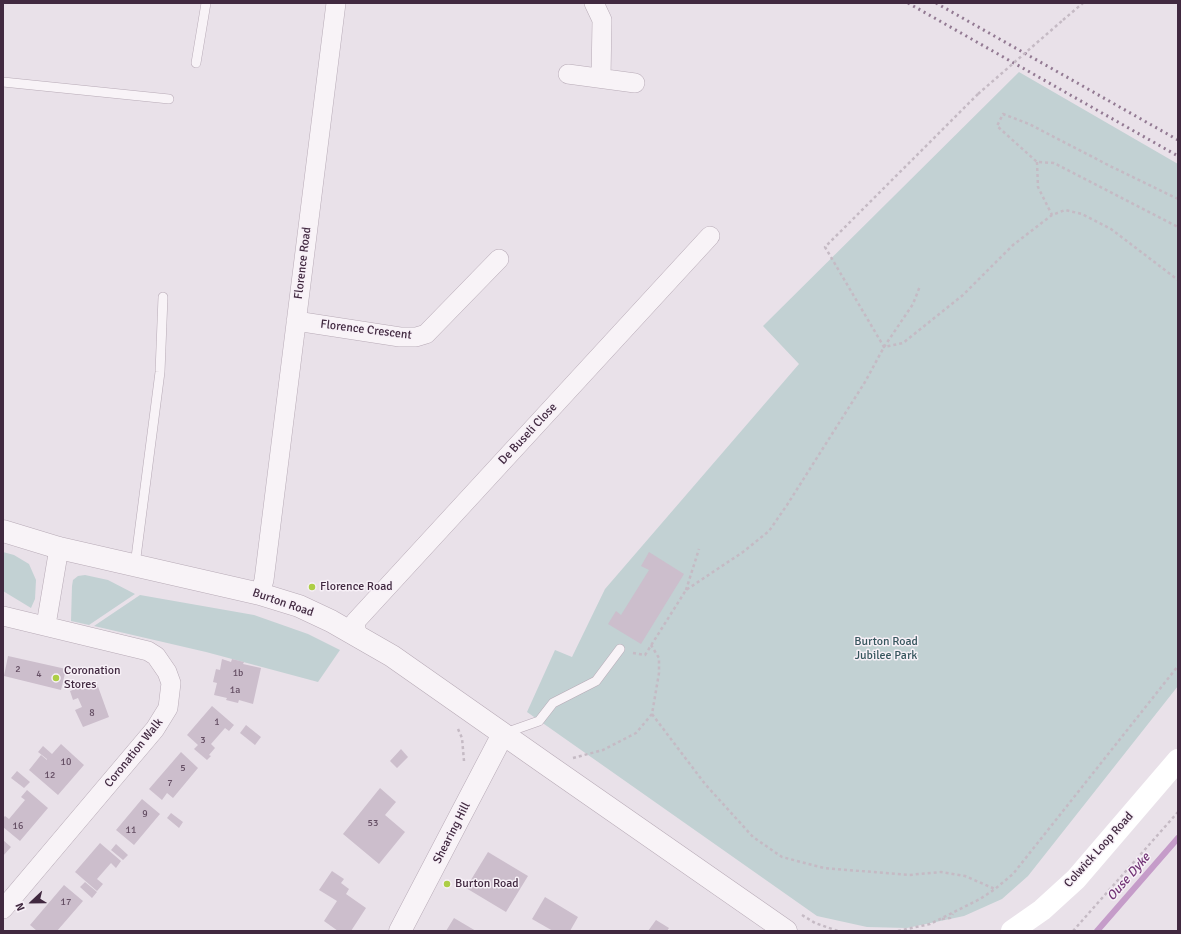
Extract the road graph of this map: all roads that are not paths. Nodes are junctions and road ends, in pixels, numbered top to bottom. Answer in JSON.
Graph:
{"nodes":[{"id":1,"x":206,"y":3,"type":"edge"},
{"id":2,"x":336,"y":3,"type":"edge"},
{"id":3,"x":594,"y":3,"type":"edge"},
{"id":4,"x":196,"y":63,"type":"dead end"},
{"id":5,"x":568,"y":74,"type":"dead end"},
{"id":6,"x":601,"y":78,"type":"junction"},
{"id":7,"x":3,"y":82,"type":"edge"},
{"id":8,"x":635,"y":83,"type":"dead end"},
{"id":9,"x":169,"y":99,"type":"dead end"},
{"id":10,"x":710,"y":236,"type":"dead end"},
{"id":11,"x":499,"y":259,"type":"dead end"},
{"id":12,"x":163,"y":297,"type":"dead end"},
{"id":13,"x":296,"y":321,"type":"junction"},
{"id":14,"x":3,"y":531,"type":"edge"},
{"id":15,"x":59,"y":548,"type":"junction"},
{"id":16,"x":135,"y":565,"type":"junction"},
{"id":17,"x":260,"y":594,"type":"junction"},
{"id":18,"x":3,"y":616,"type":"edge"},
{"id":19,"x":46,"y":625,"type":"junction"},
{"id":20,"x":357,"y":635,"type":"junction"},
{"id":21,"x":620,"y":649,"type":"dead end"},
{"id":22,"x":503,"y":734,"type":"junction"},
{"id":23,"x":1178,"y":760,"type":"edge"},
{"id":24,"x":3,"y":909,"type":"edge"},
{"id":25,"x":400,"y":931,"type":"edge"},
{"id":26,"x":786,"y":931,"type":"edge"},
{"id":27,"x":1012,"y":931,"type":"edge"}],
"edges":[{"from":1,"to":4,"type":"lane"},
{"from":2,"to":13,"type":"street","name":"Florence Road"},
{"from":3,"to":6,"type":"street"},
{"from":5,"to":6,"type":"street"},
{"from":6,"to":8,"type":"street"},
{"from":7,"to":9,"type":"lane"},
{"from":10,"to":20,"type":"street","name":"De Buseli Close"},
{"from":11,"to":13,"type":"street","name":"Florence Crescent"},
{"from":12,"to":16,"type":"lane"},
{"from":13,"to":17,"type":"street","name":"Florence Road"},
{"from":14,"to":15,"type":"street","name":"Burton Road"},
{"from":15,"to":16,"type":"street","name":"Burton Road"},
{"from":15,"to":19,"type":"street"},
{"from":16,"to":17,"type":"street","name":"Burton Road"},
{"from":17,"to":20,"type":"street","name":"Burton Road"},
{"from":18,"to":19,"type":"street","name":"Coronation Walk"},
{"from":19,"to":24,"type":"street","name":"Coronation Walk"},
{"from":20,"to":22,"type":"street","name":"Burton Road"},
{"from":21,"to":22,"type":"lane"},
{"from":22,"to":25,"type":"street","name":"Shearing Hill"},
{"from":22,"to":26,"type":"street","name":"Burton Road"},
{"from":23,"to":27,"type":"main road","name":"Colwick Loop Road"}]}
